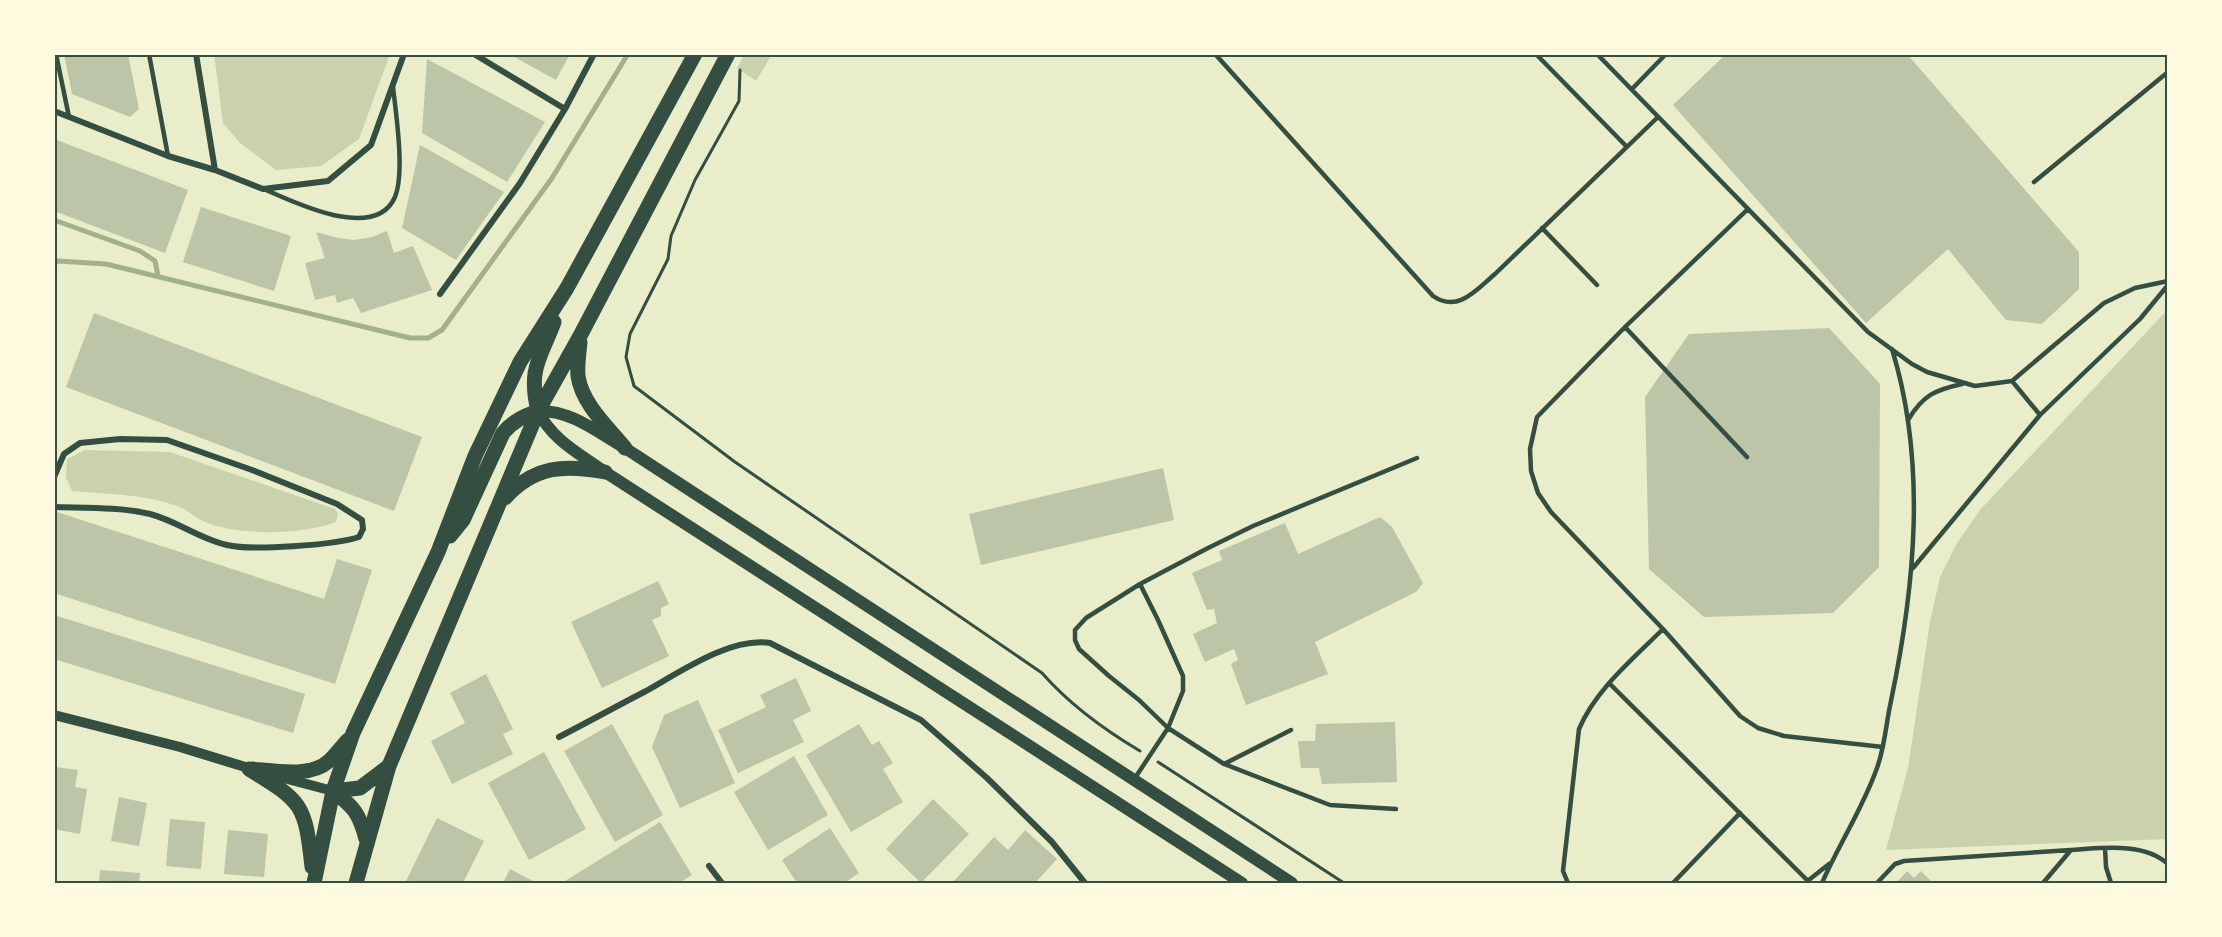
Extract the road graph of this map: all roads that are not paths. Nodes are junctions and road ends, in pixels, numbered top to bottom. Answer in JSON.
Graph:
{"nodes":[{"id":1,"x":56,"y":54,"type":"edge"},
{"id":2,"x":149,"y":54,"type":"edge"},
{"id":3,"x":196,"y":54,"type":"edge"},
{"id":4,"x":404,"y":54,"type":"edge"},
{"id":5,"x":474,"y":54,"type":"edge"},
{"id":6,"x":594,"y":54,"type":"edge"},
{"id":7,"x":695,"y":54,"type":"edge"},
{"id":8,"x":1215,"y":54,"type":"edge"},
{"id":9,"x":1536,"y":54,"type":"edge"},
{"id":10,"x":1597,"y":54,"type":"edge"},
{"id":11,"x":1666,"y":54,"type":"edge"},
{"id":12,"x":734,"y":57,"type":"edge"},
{"id":13,"x":2168,"y":72,"type":"edge"},
{"id":14,"x":393,"y":82,"type":"junction"},
{"id":15,"x":1632,"y":89,"type":"junction"},
{"id":16,"x":565,"y":109,"type":"junction"},
{"id":17,"x":54,"y":111,"type":"edge"},
{"id":18,"x":69,"y":117,"type":"junction"},
{"id":19,"x":1658,"y":117,"type":"junction"},
{"id":20,"x":1627,"y":147,"type":"junction"},
{"id":21,"x":168,"y":156,"type":"junction"},
{"id":22,"x":215,"y":170,"type":"junction"},
{"id":23,"x":2034,"y":182,"type":"dead end"},
{"id":24,"x":263,"y":189,"type":"junction"},
{"id":25,"x":1748,"y":209,"type":"junction"},
{"id":26,"x":1542,"y":228,"type":"junction"},
{"id":27,"x":2168,"y":283,"type":"edge"},
{"id":28,"x":1597,"y":285,"type":"dead end"},
{"id":29,"x":567,"y":288,"type":"junction"},
{"id":30,"x":440,"y":294,"type":"dead end"},
{"id":31,"x":1625,"y":327,"type":"junction"},
{"id":32,"x":580,"y":336,"type":"junction"},
{"id":33,"x":1892,"y":349,"type":"junction"},
{"id":34,"x":2012,"y":381,"type":"junction"},
{"id":35,"x":1962,"y":384,"type":"junction"},
{"id":36,"x":538,"y":411,"type":"junction"},
{"id":37,"x":2040,"y":415,"type":"junction"},
{"id":38,"x":1908,"y":420,"type":"junction"},
{"id":39,"x":625,"y":448,"type":"junction"},
{"id":40,"x":1747,"y":457,"type":"dead end"},
{"id":41,"x":1417,"y":458,"type":"dead end"},
{"id":42,"x":605,"y":472,"type":"junction"},
{"id":43,"x":54,"y":477,"type":"edge"},
{"id":44,"x":499,"y":504,"type":"junction"},
{"id":45,"x":54,"y":507,"type":"edge"},
{"id":46,"x":438,"y":552,"type":"junction"},
{"id":47,"x":1912,"y":569,"type":"junction"},
{"id":48,"x":1140,"y":584,"type":"junction"},
{"id":49,"x":1663,"y":629,"type":"junction"},
{"id":50,"x":1610,"y":682,"type":"junction"},
{"id":51,"x":54,"y":716,"type":"edge"},
{"id":52,"x":1168,"y":728,"type":"junction"},
{"id":53,"x":1292,"y":730,"type":"dead end"},
{"id":54,"x":353,"y":733,"type":"junction"},
{"id":55,"x":559,"y":737,"type":"dead end"},
{"id":56,"x":1883,"y":747,"type":"junction"},
{"id":57,"x":1224,"y":764,"type":"junction"},
{"id":58,"x":389,"y":766,"type":"junction"},
{"id":59,"x":249,"y":769,"type":"junction"},
{"id":60,"x":1134,"y":780,"type":"junction"},
{"id":61,"x":333,"y":791,"type":"junction"},
{"id":62,"x":1396,"y":809,"type":"dead end"},
{"id":63,"x":1740,"y":813,"type":"junction"},
{"id":64,"x":367,"y":840,"type":"junction"},
{"id":65,"x":2105,"y":848,"type":"junction"},
{"id":66,"x":2072,"y":850,"type":"junction"},
{"id":67,"x":1831,"y":862,"type":"junction"},
{"id":68,"x":2168,"y":864,"type":"edge"},
{"id":69,"x":709,"y":866,"type":"dead end"},
{"id":70,"x":1807,"y":882,"type":"edge"},
{"id":71,"x":314,"y":883,"type":"edge"},
{"id":72,"x":356,"y":883,"type":"edge"},
{"id":73,"x":722,"y":883,"type":"edge"},
{"id":74,"x":1085,"y":883,"type":"edge"},
{"id":75,"x":1242,"y":883,"type":"edge"},
{"id":76,"x":1292,"y":883,"type":"edge"},
{"id":77,"x":1568,"y":883,"type":"edge"},
{"id":78,"x":1673,"y":883,"type":"edge"},
{"id":79,"x":1822,"y":883,"type":"edge"},
{"id":80,"x":1877,"y":883,"type":"edge"},
{"id":81,"x":2043,"y":883,"type":"edge"},
{"id":82,"x":2111,"y":883,"type":"edge"}],
"edges":[{"from":1,"to":18,"type":"lane"},
{"from":2,"to":21,"type":"lane"},
{"from":3,"to":22,"type":"street"},
{"from":4,"to":14,"type":"street"},
{"from":5,"to":16,"type":"street"},
{"from":6,"to":16,"type":"street"},
{"from":7,"to":29,"type":"main road"},
{"from":8,"to":26,"type":"lane"},
{"from":9,"to":20,"type":"lane"},
{"from":10,"to":15,"type":"lane"},
{"from":11,"to":15,"type":"lane"},
{"from":12,"to":32,"type":"main road"},
{"from":13,"to":23,"type":"lane"},
{"from":14,"to":24,"type":"street"},
{"from":14,"to":24,"type":"lane"},
{"from":15,"to":19,"type":"lane"},
{"from":16,"to":30,"type":"street"},
{"from":17,"to":18,"type":"street"},
{"from":18,"to":21,"type":"street"},
{"from":19,"to":20,"type":"lane"},
{"from":19,"to":25,"type":"lane"},
{"from":20,"to":26,"type":"lane"},
{"from":21,"to":22,"type":"street"},
{"from":22,"to":24,"type":"street"},
{"from":25,"to":31,"type":"lane"},
{"from":25,"to":33,"type":"lane"},
{"from":26,"to":28,"type":"lane"},
{"from":27,"to":34,"type":"lane"},
{"from":27,"to":37,"type":"lane"},
{"from":29,"to":36,"type":"main road"},
{"from":29,"to":46,"type":"main road"},
{"from":31,"to":40,"type":"lane"},
{"from":31,"to":49,"type":"lane"},
{"from":32,"to":36,"type":"main road"},
{"from":32,"to":39,"type":"main road"},
{"from":33,"to":35,"type":"lane"},
{"from":33,"to":38,"type":"lane"},
{"from":34,"to":35,"type":"lane"},
{"from":34,"to":37,"type":"lane"},
{"from":35,"to":38,"type":"lane"},
{"from":36,"to":39,"type":"main road"},
{"from":36,"to":42,"type":"main road"},
{"from":36,"to":44,"type":"main road"},
{"from":36,"to":46,"type":"main road"},
{"from":37,"to":47,"type":"lane"},
{"from":38,"to":47,"type":"lane"},
{"from":39,"to":60,"type":"main road"},
{"from":41,"to":48,"type":"lane"},
{"from":42,"to":44,"type":"main road"},
{"from":42,"to":75,"type":"main road"},
{"from":43,"to":45,"type":"street"},
{"from":44,"to":58,"type":"main road"},
{"from":46,"to":54,"type":"main road"},
{"from":47,"to":56,"type":"lane"},
{"from":48,"to":52,"type":"lane"},
{"from":48,"to":52,"type":"lane"},
{"from":49,"to":50,"type":"lane"},
{"from":49,"to":56,"type":"lane"},
{"from":50,"to":63,"type":"lane"},
{"from":50,"to":77,"type":"lane"},
{"from":51,"to":59,"type":"street"},
{"from":52,"to":57,"type":"lane"},
{"from":52,"to":60,"type":"lane"},
{"from":53,"to":57,"type":"lane"},
{"from":54,"to":59,"type":"main road"},
{"from":54,"to":61,"type":"main road"},
{"from":55,"to":74,"type":"street"},
{"from":56,"to":67,"type":"lane"},
{"from":57,"to":62,"type":"lane"},
{"from":58,"to":61,"type":"main road"},
{"from":58,"to":64,"type":"main road"},
{"from":59,"to":61,"type":"street"},
{"from":59,"to":71,"type":"main road"},
{"from":60,"to":76,"type":"main road"},
{"from":61,"to":64,"type":"main road"},
{"from":61,"to":71,"type":"main road"},
{"from":63,"to":70,"type":"lane"},
{"from":63,"to":78,"type":"lane"},
{"from":64,"to":72,"type":"main road"},
{"from":65,"to":66,"type":"lane"},
{"from":65,"to":68,"type":"lane"},
{"from":65,"to":82,"type":"lane"},
{"from":66,"to":80,"type":"lane"},
{"from":66,"to":81,"type":"lane"},
{"from":67,"to":70,"type":"lane"},
{"from":67,"to":79,"type":"lane"},
{"from":69,"to":73,"type":"street"}]}
